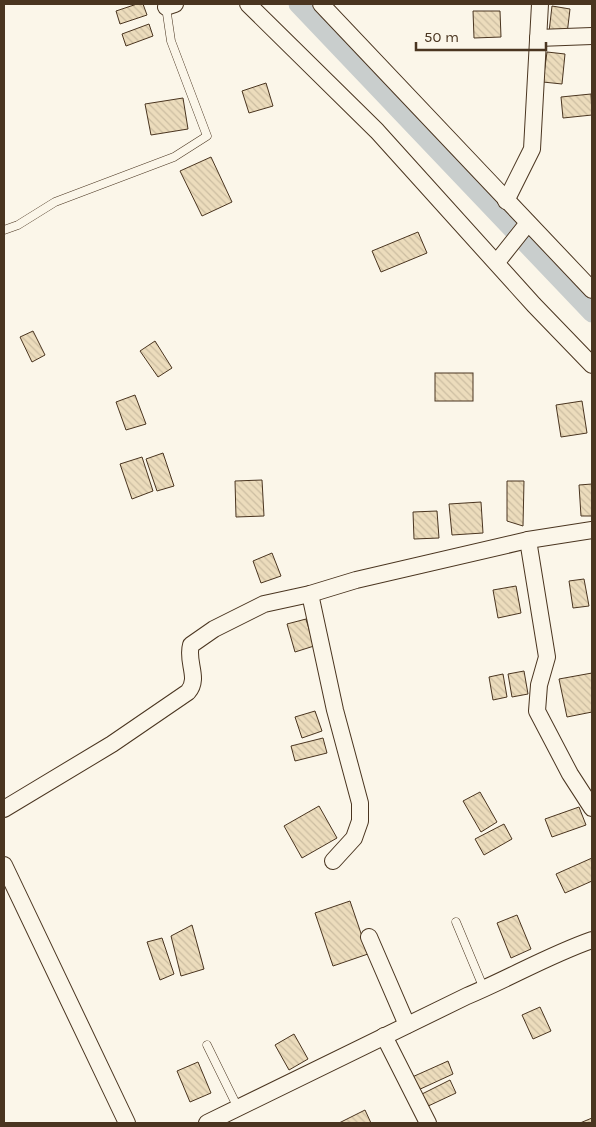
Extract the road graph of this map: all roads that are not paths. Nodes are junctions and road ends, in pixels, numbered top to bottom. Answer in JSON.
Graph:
{"nodes":[{"id":1,"x":248,"y":4,"type":"edge"},
{"id":2,"x":321,"y":4,"type":"edge"},
{"id":3,"x":540,"y":4,"type":"edge"},
{"id":4,"x":170,"y":5,"type":"edge"},
{"id":5,"x":592,"y":36,"type":"edge"},
{"id":6,"x":538,"y":38,"type":"junction"},
{"id":7,"x":506,"y":201,"type":"junction"},
{"id":8,"x":526,"y":225,"type":"junction"},
{"id":9,"x":4,"y":230,"type":"edge"},
{"id":10,"x":497,"y":262,"type":"junction"},
{"id":11,"x":592,"y":290,"type":"edge"},
{"id":12,"x":592,"y":365,"type":"edge"},
{"id":13,"x":592,"y":530,"type":"edge"},
{"id":14,"x":528,"y":540,"type":"junction"},
{"id":15,"x":310,"y":594,"type":"junction"},
{"id":16,"x":592,"y":808,"type":"edge"},
{"id":17,"x":4,"y":809,"type":"edge"},
{"id":18,"x":334,"y":860,"type":"dead end"},
{"id":19,"x":4,"y":865,"type":"edge"},
{"id":20,"x":456,"y":922,"type":"dead end"},
{"id":21,"x":369,"y":938,"type":"dead end"},
{"id":22,"x":592,"y":940,"type":"edge"},
{"id":23,"x":484,"y":989,"type":"junction"},
{"id":24,"x":407,"y":1025,"type":"junction"},
{"id":25,"x":384,"y":1036,"type":"junction"},
{"id":26,"x":207,"y":1045,"type":"dead end"},
{"id":27,"x":238,"y":1108,"type":"junction"},
{"id":28,"x":127,"y":1123,"type":"edge"},
{"id":29,"x":207,"y":1123,"type":"edge"},
{"id":30,"x":428,"y":1123,"type":"edge"}],
"edges":[{"from":1,"to":10,"type":"street"},
{"from":2,"to":7,"type":"street"},
{"from":3,"to":6,"type":"street"},
{"from":4,"to":9,"type":"lane"},
{"from":5,"to":6,"type":"street"},
{"from":6,"to":7,"type":"street"},
{"from":7,"to":8,"type":"street"},
{"from":8,"to":10,"type":"street"},
{"from":8,"to":11,"type":"street"},
{"from":10,"to":12,"type":"street"},
{"from":13,"to":14,"type":"street"},
{"from":14,"to":15,"type":"street"},
{"from":14,"to":16,"type":"street"},
{"from":15,"to":17,"type":"street"},
{"from":15,"to":18,"type":"street"},
{"from":19,"to":28,"type":"street"},
{"from":20,"to":23,"type":"lane"},
{"from":21,"to":24,"type":"street"},
{"from":22,"to":23,"type":"street"},
{"from":23,"to":24,"type":"street"},
{"from":24,"to":25,"type":"street"},
{"from":25,"to":27,"type":"street"},
{"from":25,"to":30,"type":"street"},
{"from":26,"to":27,"type":"lane"},
{"from":27,"to":29,"type":"street"}]}
